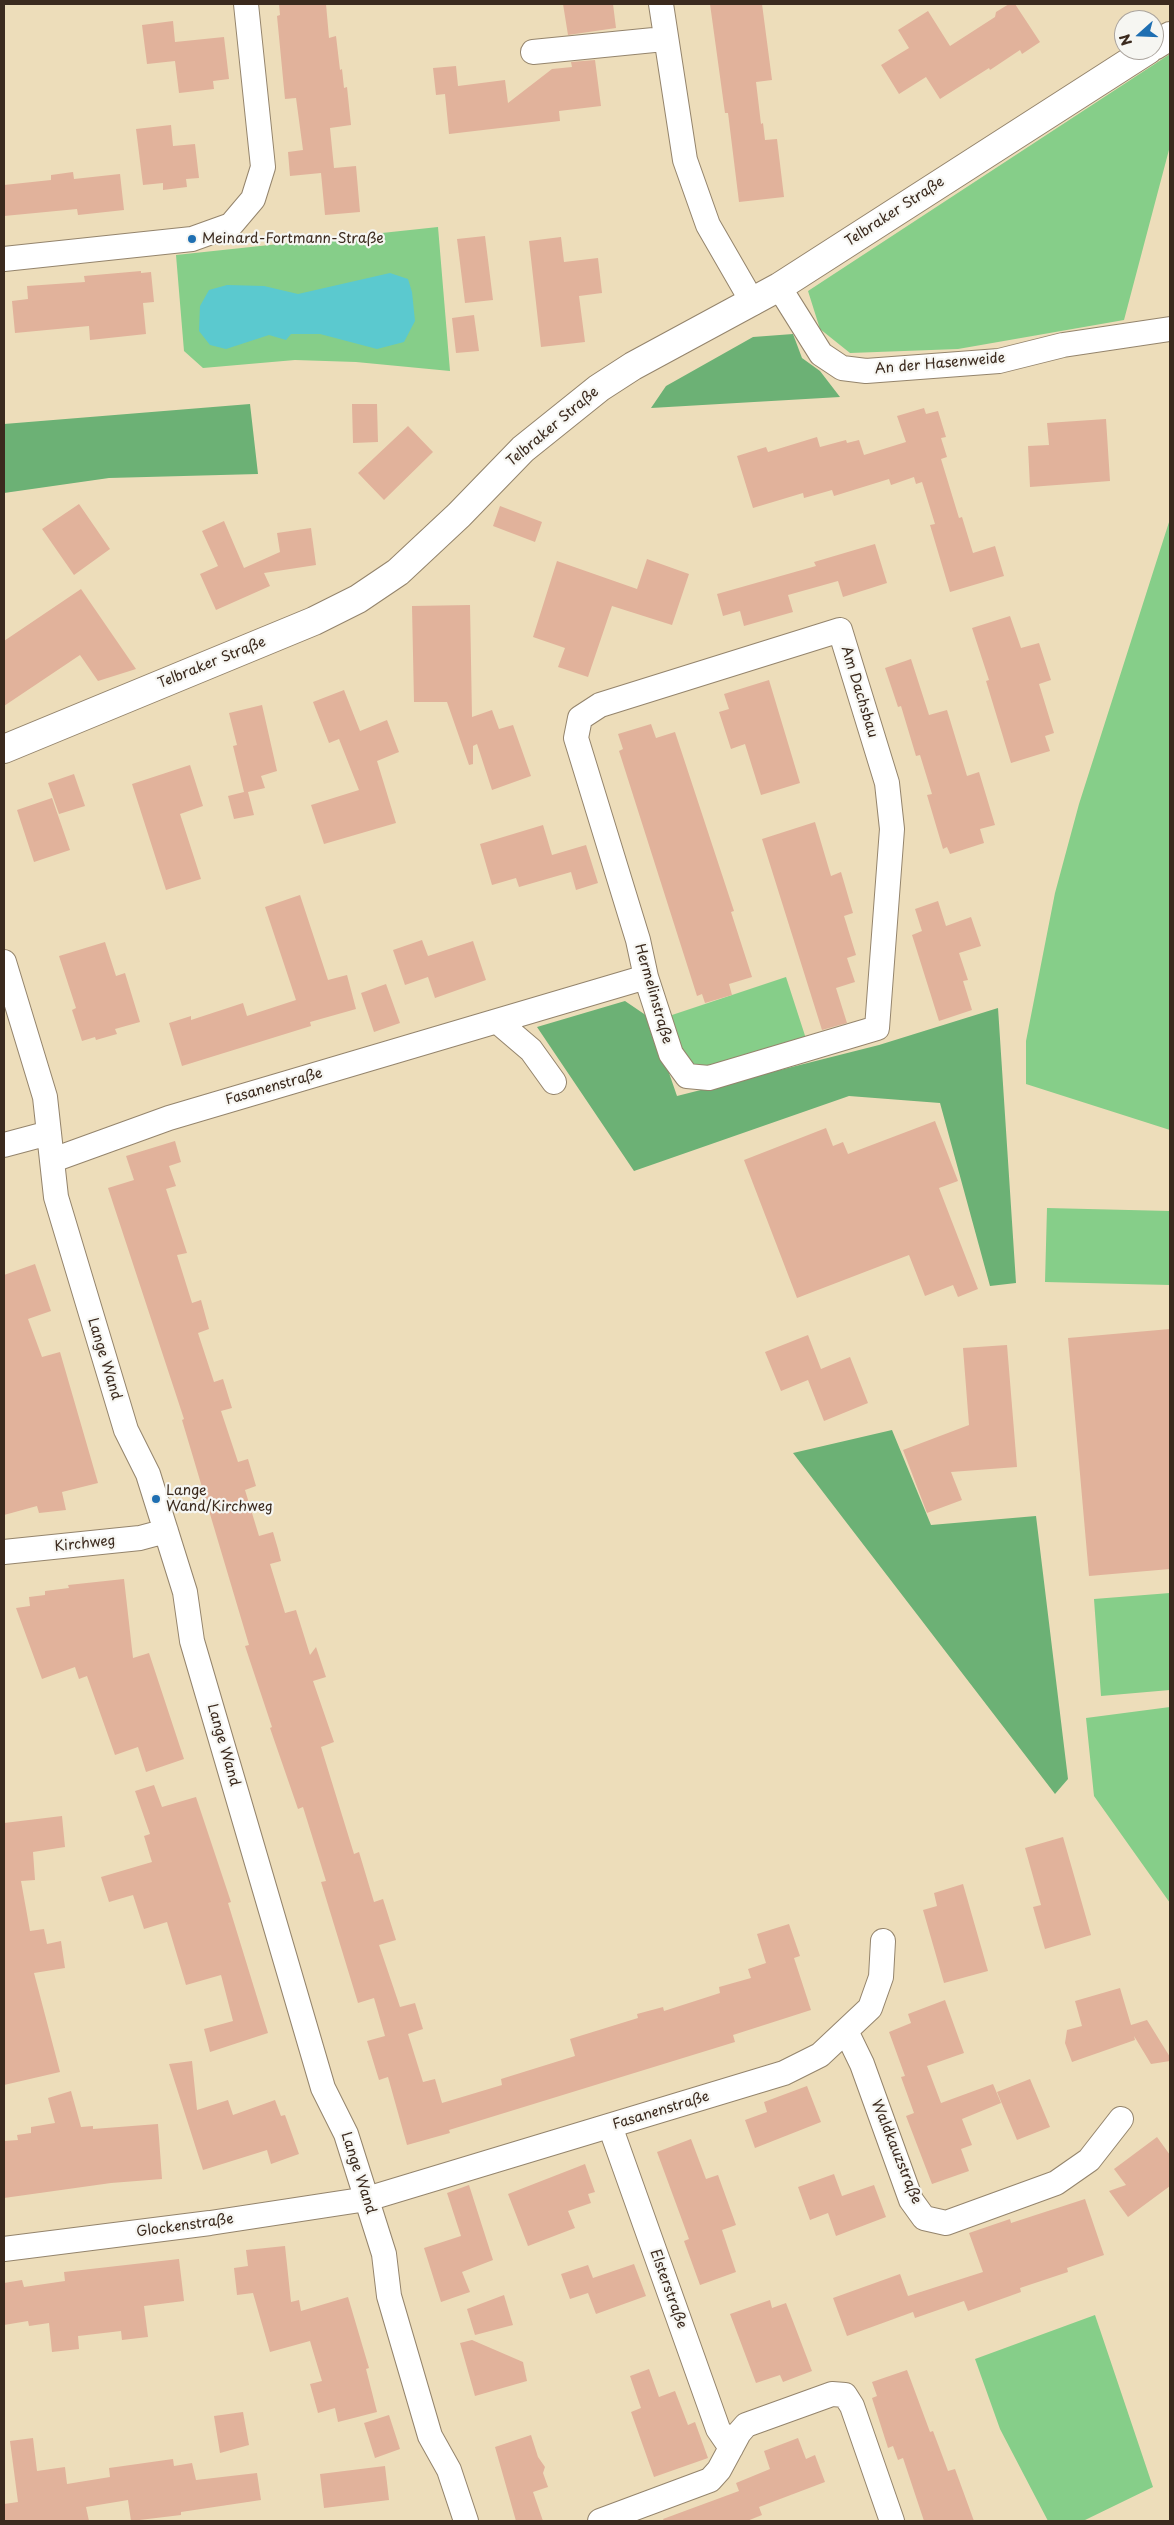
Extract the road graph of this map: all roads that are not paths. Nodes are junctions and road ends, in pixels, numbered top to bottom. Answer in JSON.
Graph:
{"nodes":[{"id":1,"x":246,"y":4,"type":"edge"},
{"id":2,"x":661,"y":4,"type":"edge"},
{"id":3,"x":664,"y":40,"type":"junction"},
{"id":4,"x":533,"y":52,"type":"dead end"},
{"id":5,"x":1132,"y":60,"type":"edge"},
{"id":6,"x":4,"y":259,"type":"edge"},
{"id":7,"x":779,"y":287,"type":"junction"},
{"id":8,"x":753,"y":303,"type":"junction"},
{"id":9,"x":1170,"y":329,"type":"edge"},
{"id":10,"x":580,"y":718,"type":"joint"},
{"id":11,"x":4,"y":748,"type":"edge"},
{"id":12,"x":4,"y":962,"type":"edge"},
{"id":13,"x":646,"y":977,"type":"junction"},
{"id":14,"x":497,"y":1021,"type":"junction"},
{"id":15,"x":877,"y":1028,"type":"joint"},
{"id":16,"x":554,"y":1082,"type":"dead end"},
{"id":17,"x":50,"y":1133,"type":"junction"},
{"id":18,"x":4,"y":1145,"type":"edge"},
{"id":19,"x":53,"y":1160,"type":"junction"},
{"id":20,"x":166,"y":1531,"type":"junction"},
{"id":21,"x":4,"y":1552,"type":"edge"},
{"id":22,"x":882,"y":1941,"type":"dead end"},
{"id":23,"x":846,"y":2031,"type":"junction"},
{"id":24,"x":1121,"y":2119,"type":"dead end"},
{"id":25,"x":610,"y":2126,"type":"junction"},
{"id":26,"x":367,"y":2199,"type":"junction"},
{"id":27,"x":4,"y":2249,"type":"edge"},
{"id":28,"x":731,"y":2448,"type":"junction"},
{"id":29,"x":466,"y":2521,"type":"edge"},
{"id":30,"x":600,"y":2521,"type":"edge"},
{"id":31,"x":892,"y":2521,"type":"edge"}],
"edges":[{"from":1,"to":6,"type":"street"},
{"from":2,"to":3,"type":"street"},
{"from":3,"to":4,"type":"street"},
{"from":3,"to":8,"type":"street"},
{"from":5,"to":7,"type":"street","name":"Telbraker Straße"},
{"from":7,"to":8,"type":"street","name":"Telbraker Straße"},
{"from":7,"to":9,"type":"street","name":"An der Hasenweide"},
{"from":8,"to":11,"type":"street","name":"Telbraker Straße"},
{"from":10,"to":13,"type":"street","name":"Hermelinstraße"},
{"from":10,"to":15,"type":"street","name":"Am Dachsbau"},
{"from":12,"to":17,"type":"street","name":"Lange Wand"},
{"from":13,"to":14,"type":"street","name":"Fasanenstraße"},
{"from":13,"to":15,"type":"street","name":"Hermelinstraße"},
{"from":14,"to":16,"type":"street"},
{"from":14,"to":19,"type":"street","name":"Fasanenstraße"},
{"from":17,"to":18,"type":"street"},
{"from":17,"to":19,"type":"street","name":"Lange Wand"},
{"from":19,"to":20,"type":"street","name":"Lange Wand"},
{"from":20,"to":21,"type":"street","name":"Kirchweg"},
{"from":20,"to":26,"type":"street","name":"Lange Wand"},
{"from":22,"to":23,"type":"street","name":"Fasanenstraße"},
{"from":23,"to":24,"type":"street","name":"Waldkauzstraße"},
{"from":23,"to":25,"type":"street","name":"Fasanenstraße"},
{"from":25,"to":26,"type":"street","name":"Fasanenstraße"},
{"from":25,"to":28,"type":"street","name":"Elsterstraße"},
{"from":26,"to":27,"type":"street","name":"Glockenstraße"},
{"from":26,"to":29,"type":"street","name":"Lange Wand"},
{"from":28,"to":30,"type":"street"},
{"from":28,"to":31,"type":"street"}]}
